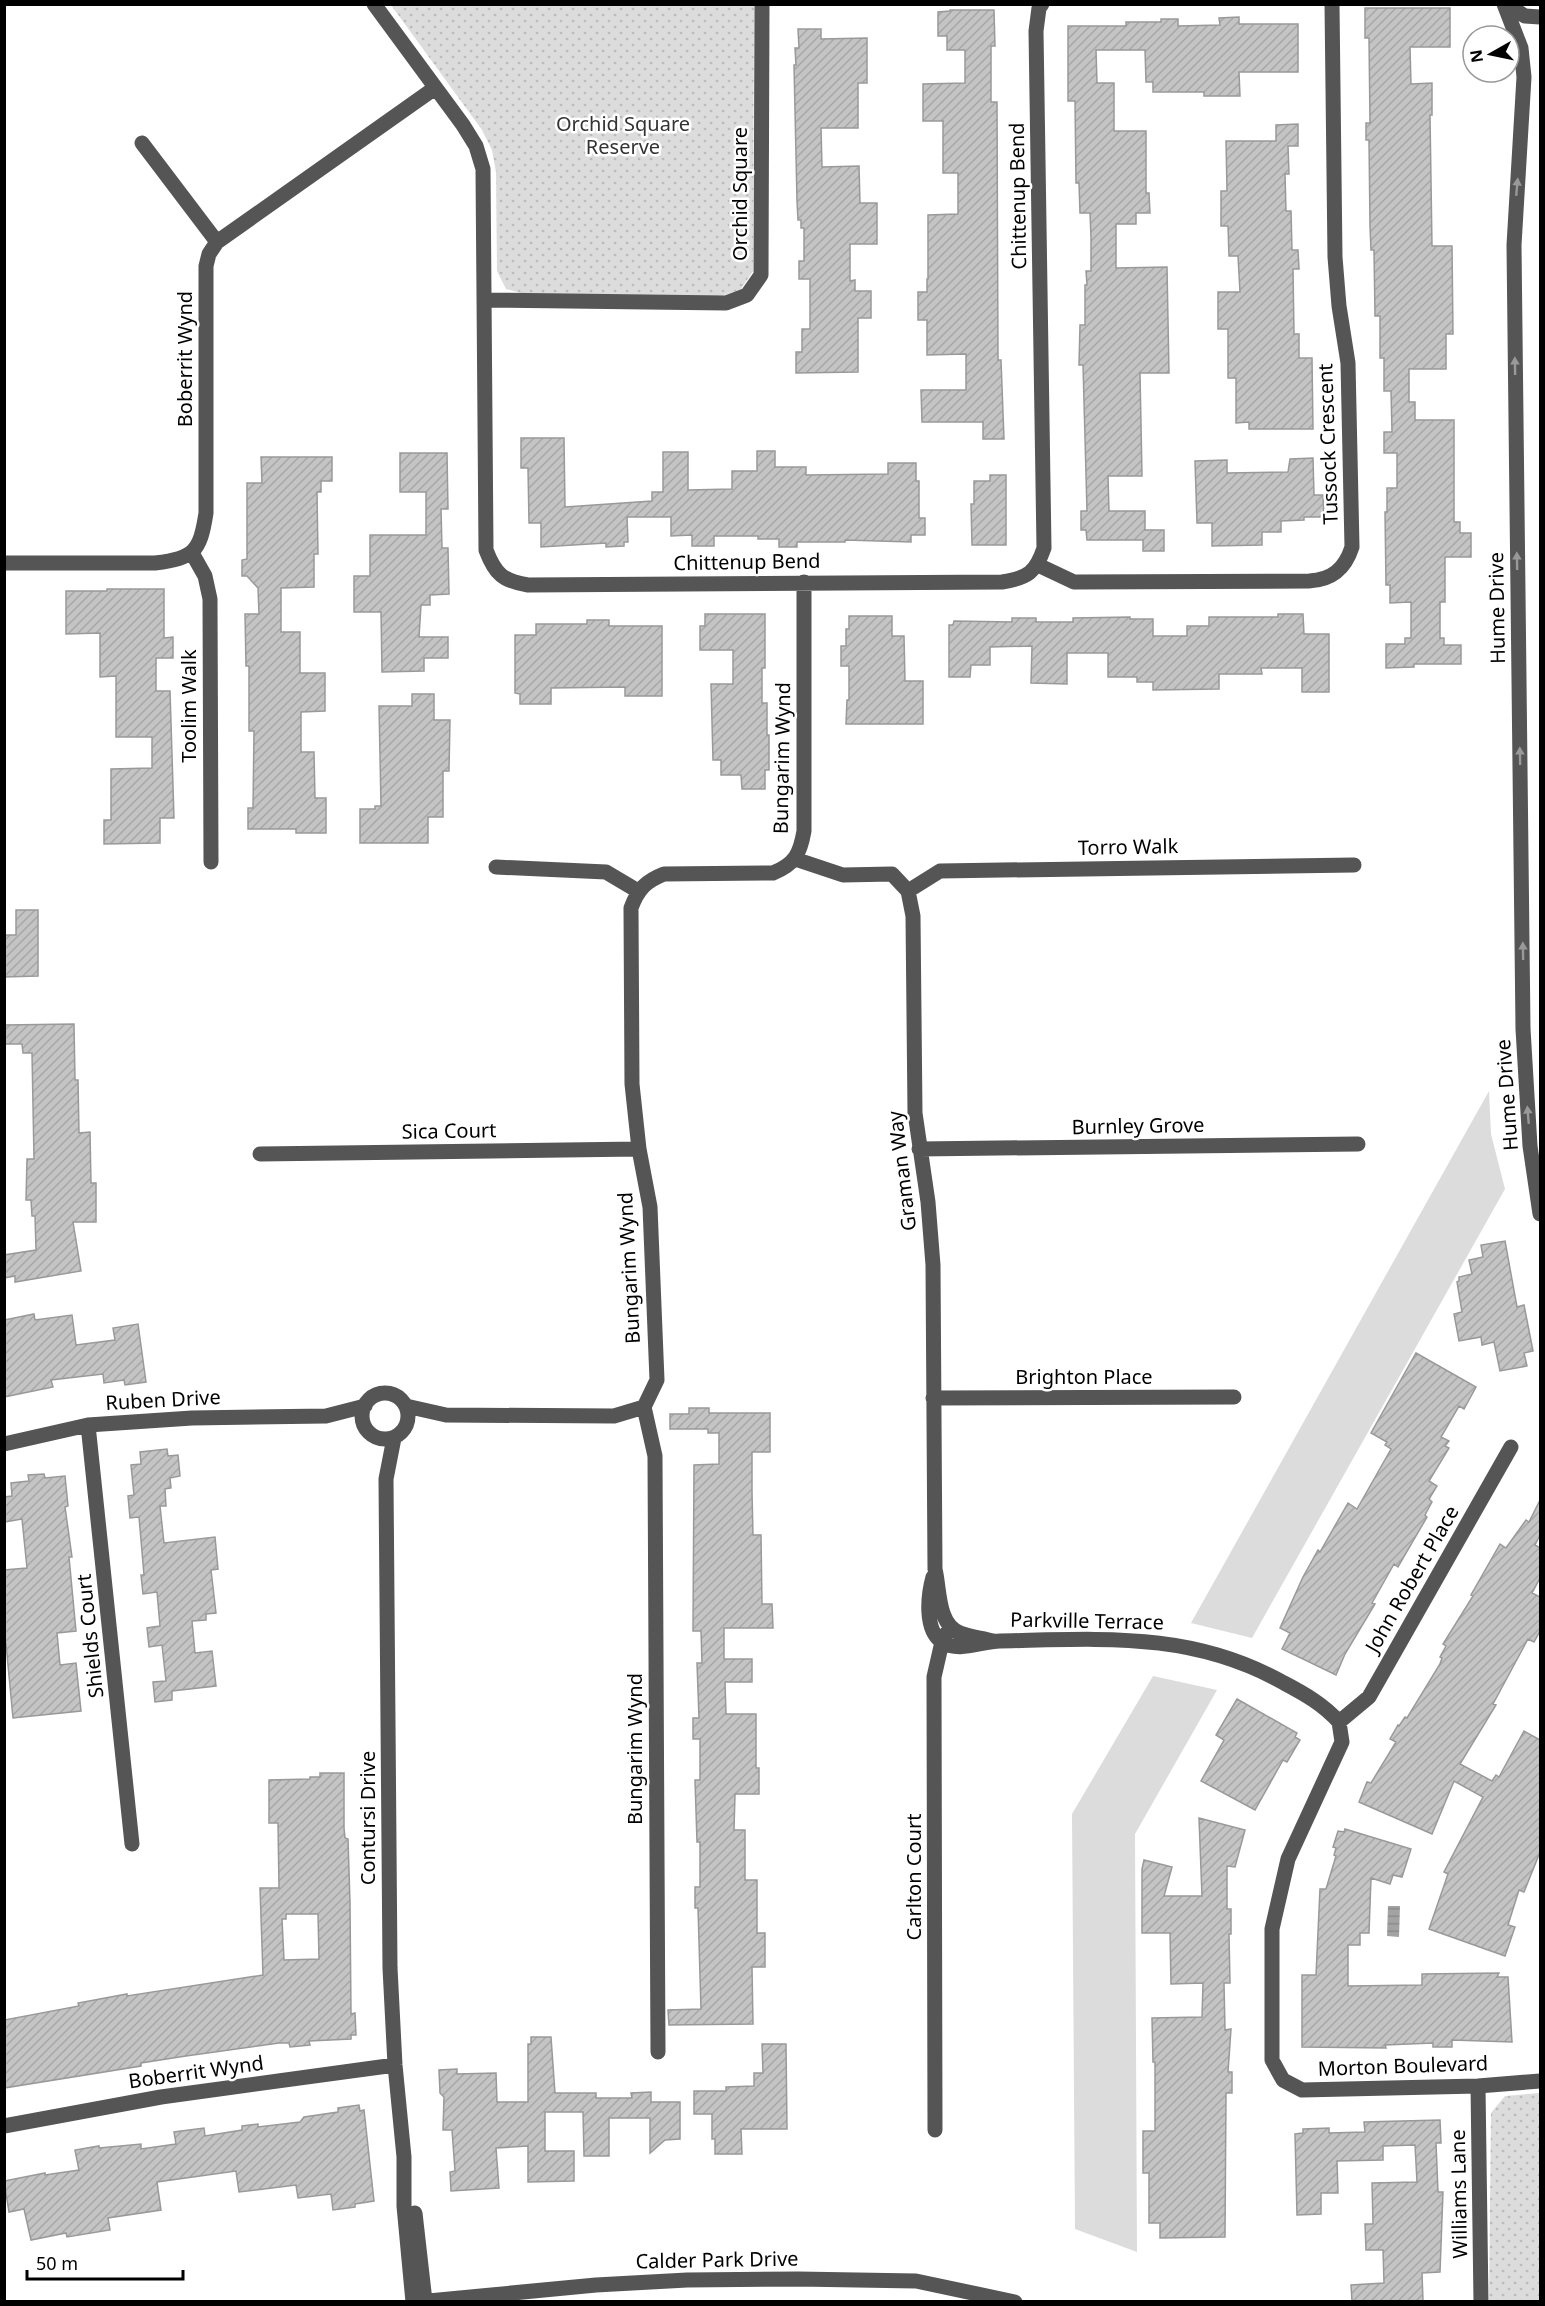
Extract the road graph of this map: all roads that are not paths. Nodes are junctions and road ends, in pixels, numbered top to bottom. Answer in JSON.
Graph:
{"nodes":[{"id":1,"x":374,"y":4,"type":"edge"},
{"id":2,"x":762,"y":4,"type":"edge"},
{"id":3,"x":1042,"y":4,"type":"edge"},
{"id":4,"x":1332,"y":4,"type":"edge"},
{"id":5,"x":1505,"y":4,"type":"edge"},
{"id":6,"x":1540,"y":17,"type":"edge"},
{"id":7,"x":435,"y":88,"type":"junction"},
{"id":8,"x":142,"y":143,"type":"dead end"},
{"id":9,"x":217,"y":242,"type":"junction"},
{"id":10,"x":484,"y":300,"type":"junction"},
{"id":11,"x":192,"y":553,"type":"junction"},
{"id":12,"x":4,"y":563,"type":"edge"},
{"id":13,"x":1038,"y":565,"type":"junction"},
{"id":14,"x":804,"y":582,"type":"junction"},
{"id":15,"x":795,"y":859,"type":"junction"},
{"id":16,"x":212,"y":862,"type":"dead end"},
{"id":17,"x":1354,"y":865,"type":"dead end"},
{"id":18,"x":496,"y":867,"type":"dead end"},
{"id":19,"x":638,"y":891,"type":"junction"},
{"id":20,"x":908,"y":891,"type":"junction"},
{"id":21,"x":1358,"y":1144,"type":"dead end"},
{"id":22,"x":639,"y":1149,"type":"junction"},
{"id":23,"x":920,"y":1149,"type":"junction"},
{"id":24,"x":260,"y":1154,"type":"dead end"},
{"id":25,"x":1540,"y":1214,"type":"edge"},
{"id":26,"x":1234,"y":1397,"type":"dead end"},
{"id":27,"x":933,"y":1398,"type":"junction"},
{"id":28,"x":364,"y":1406,"type":"junction"},
{"id":29,"x":406,"y":1406,"type":"junction"},
{"id":30,"x":644,"y":1407,"type":"junction"},
{"id":31,"x":446,"y":1415,"type":"junction"},
{"id":32,"x":326,"y":1416,"type":"junction"},
{"id":33,"x":88,"y":1425,"type":"junction"},
{"id":34,"x":364,"y":1425,"type":"junction"},
{"id":35,"x":405,"y":1427,"type":"junction"},
{"id":36,"x":374,"y":1437,"type":"junction"},
{"id":37,"x":394,"y":1438,"type":"junction"},
{"id":38,"x":4,"y":1444,"type":"edge"},
{"id":39,"x":1511,"y":1447,"type":"dead end"},
{"id":40,"x":386,"y":1479,"type":"junction"},
{"id":41,"x":935,"y":1569,"type":"junction"},
{"id":42,"x":950,"y":1627,"type":"junction"},
{"id":43,"x":993,"y":1641,"type":"junction"},
{"id":44,"x":942,"y":1642,"type":"junction"},
{"id":45,"x":1339,"y":1722,"type":"junction"},
{"id":46,"x":132,"y":1844,"type":"dead end"},
{"id":47,"x":658,"y":2052,"type":"dead end"},
{"id":48,"x":395,"y":2066,"type":"junction"},
{"id":49,"x":1540,"y":2081,"type":"edge"},
{"id":50,"x":1478,"y":2086,"type":"junction"},
{"id":51,"x":4,"y":2126,"type":"edge"},
{"id":52,"x":935,"y":2130,"type":"dead end"},
{"id":53,"x":404,"y":2157,"type":"junction"},
{"id":54,"x":413,"y":2301,"type":"edge"},
{"id":55,"x":418,"y":2301,"type":"edge"},
{"id":56,"x":425,"y":2301,"type":"edge"},
{"id":57,"x":1015,"y":2301,"type":"edge"},
{"id":58,"x":1481,"y":2301,"type":"edge"}],
"edges":[{"from":1,"to":7,"type":"street","name":"Chittenup Bend"},
{"from":2,"to":10,"type":"street","name":"Orchid Square"},
{"from":3,"to":13,"type":"street","name":"Chittenup Bend"},
{"from":4,"to":13,"type":"street","name":"Tussock Crescent"},
{"from":5,"to":6,"type":"street"},
{"from":25,"to":5,"type":"street","name":"Hume Drive","one_way":true},
{"from":7,"to":9,"type":"street"},
{"from":7,"to":10,"type":"street","name":"Chittenup Bend"},
{"from":8,"to":9,"type":"street"},
{"from":9,"to":11,"type":"street","name":"Boberrit Wynd"},
{"from":10,"to":14,"type":"street","name":"Chittenup Bend"},
{"from":11,"to":12,"type":"street"},
{"from":11,"to":16,"type":"street","name":"Toolim Walk"},
{"from":13,"to":14,"type":"street","name":"Chittenup Bend"},
{"from":14,"to":15,"type":"street","name":"Bungarim Wynd"},
{"from":15,"to":19,"type":"street","name":"Bungarim Wynd"},
{"from":15,"to":20,"type":"street"},
{"from":17,"to":20,"type":"street","name":"Torro Walk"},
{"from":18,"to":19,"type":"street"},
{"from":19,"to":22,"type":"street","name":"Bungarim Wynd"},
{"from":20,"to":23,"type":"street","name":"Graman Way"},
{"from":21,"to":23,"type":"street","name":"Burnley Grove"},
{"from":22,"to":24,"type":"street","name":"Sica Court"},
{"from":22,"to":30,"type":"street","name":"Bungarim Wynd"},
{"from":23,"to":27,"type":"street","name":"Graman Way"},
{"from":26,"to":27,"type":"street","name":"Brighton Place"},
{"from":27,"to":41,"type":"street","name":"Graman Way"},
{"from":28,"to":29,"type":"street"},
{"from":28,"to":32,"type":"street","name":"Ruben Drive"},
{"from":28,"to":34,"type":"street"},
{"from":29,"to":31,"type":"street"},
{"from":29,"to":35,"type":"street"},
{"from":30,"to":31,"type":"street"},
{"from":30,"to":47,"type":"street","name":"Bungarim Wynd"},
{"from":31,"to":35,"type":"street"},
{"from":32,"to":33,"type":"street","name":"Ruben Drive"},
{"from":32,"to":34,"type":"street","name":"Ruben Drive"},
{"from":33,"to":38,"type":"street","name":"Ruben Drive"},
{"from":33,"to":46,"type":"street","name":"Shields Court"},
{"from":34,"to":36,"type":"street"},
{"from":35,"to":37,"type":"street"},
{"from":36,"to":37,"type":"street"},
{"from":36,"to":40,"type":"street","name":"Contursi Drive"},
{"from":37,"to":40,"type":"street","name":"Contursi Drive"},
{"from":39,"to":45,"type":"street","name":"John Robert Place"},
{"from":40,"to":48,"type":"street","name":"Contursi Drive"},
{"from":41,"to":42,"type":"street","name":"Graman Way"},
{"from":41,"to":44,"type":"street","name":"Graman Way"},
{"from":42,"to":43,"type":"street","name":"Parkville Terrace"},
{"from":42,"to":44,"type":"street","name":"Carlton Court"},
{"from":43,"to":44,"type":"street","name":"Parkville Terrace"},
{"from":43,"to":45,"type":"street","name":"Parkville Terrace"},
{"from":44,"to":52,"type":"street","name":"Carlton Court"},
{"from":45,"to":50,"type":"street","name":"Morton Boulevard"},
{"from":48,"to":51,"type":"street","name":"Boberrit Wynd"},
{"from":48,"to":53,"type":"street","name":"Contursi Drive"},
{"from":49,"to":50,"type":"street","name":"Morton Boulevard"},
{"from":50,"to":58,"type":"street","name":"Williams Lane"},
{"from":53,"to":54,"type":"street","name":"Contursi Drive"},
{"from":53,"to":56,"type":"street","name":"Contursi Drive"},
{"from":55,"to":56,"type":"street","name":"Calder Park Drive"},
{"from":56,"to":57,"type":"street","name":"Calder Park Drive"}]}
